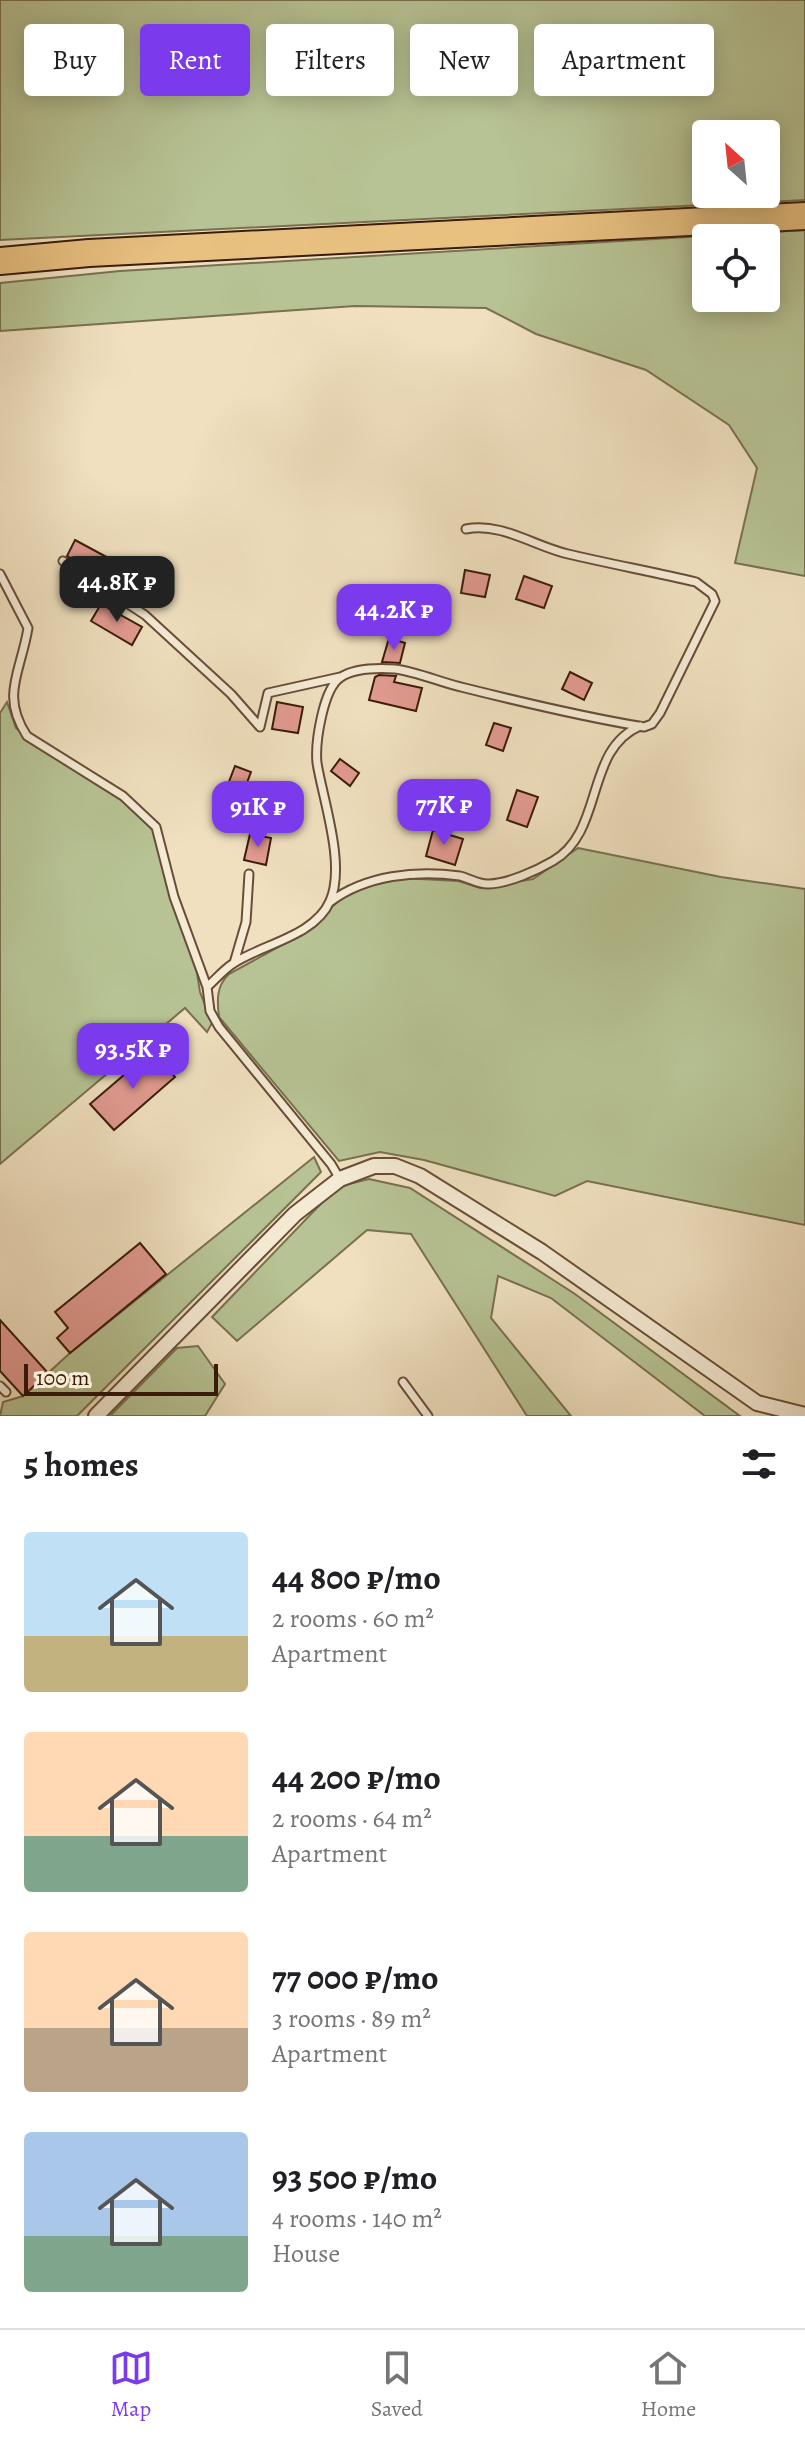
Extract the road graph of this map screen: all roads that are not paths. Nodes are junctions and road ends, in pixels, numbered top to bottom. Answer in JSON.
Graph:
{"nodes":[{"id":1,"x":805,"y":216,"type":"edge"},
{"id":2,"x":0,"y":261,"type":"edge"},
{"id":3,"x":466,"y":529,"type":"dead end"},
{"id":4,"x":63,"y":561,"type":"dead end"},
{"id":5,"x":0,"y":574,"type":"edge"},
{"id":6,"x":340,"y":677,"type":"junction"},
{"id":7,"x":640,"y":726,"type":"junction"},
{"id":8,"x":249,"y":874,"type":"dead end"},
{"id":9,"x":330,"y":902,"type":"junction"},
{"id":10,"x":234,"y":963,"type":"junction"},
{"id":11,"x":207,"y":987,"type":"junction"},
{"id":12,"x":340,"y":1179,"type":"junction"},
{"id":13,"x":403,"y":1382,"type":"dead end"},
{"id":14,"x":805,"y":1415,"type":"edge"},
{"id":15,"x":96,"y":1416,"type":"edge"},
{"id":16,"x":428,"y":1416,"type":"edge"}],
"edges":[{"from":1,"to":2,"type":"highway"},
{"from":3,"to":7,"type":"lane"},
{"from":4,"to":6,"type":"lane"},
{"from":5,"to":11,"type":"lane"},
{"from":6,"to":7,"type":"lane"},
{"from":6,"to":9,"type":"lane"},
{"from":7,"to":9,"type":"lane"},
{"from":8,"to":10,"type":"lane"},
{"from":9,"to":10,"type":"lane"},
{"from":10,"to":11,"type":"lane"},
{"from":11,"to":12,"type":"lane"},
{"from":12,"to":14,"type":"street"},
{"from":12,"to":15,"type":"street"},
{"from":13,"to":16,"type":"lane"}]}
